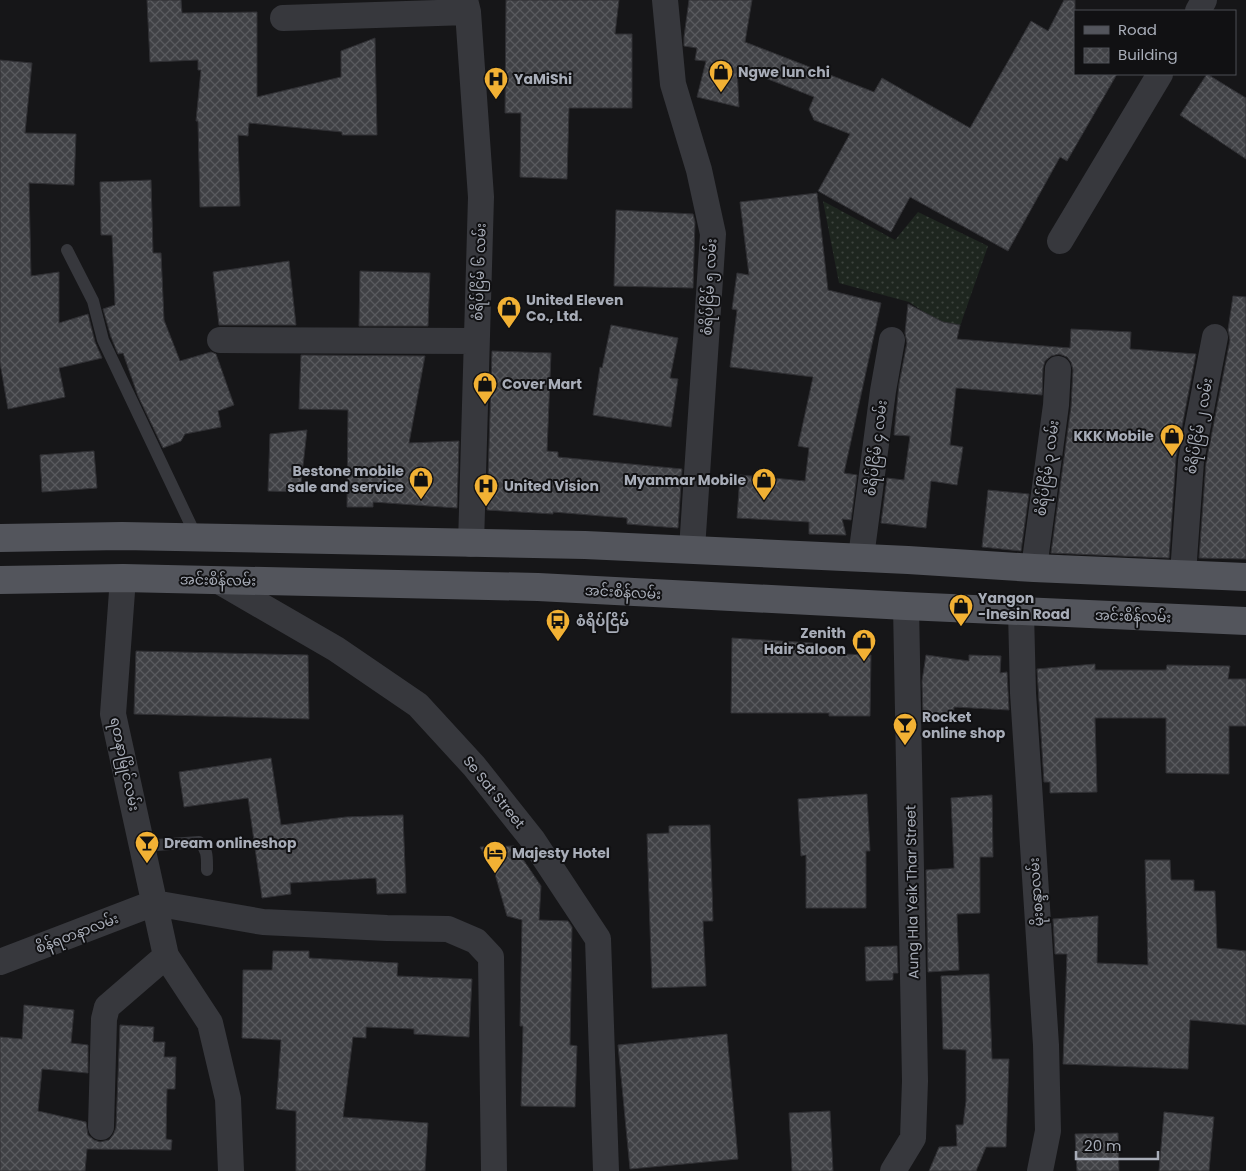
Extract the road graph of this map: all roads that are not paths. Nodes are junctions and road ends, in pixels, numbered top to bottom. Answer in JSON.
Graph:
{"nodes":[{"id":1,"x":665,"y":0,"type":"edge"},
{"id":2,"x":466,"y":6,"type":"edge"},
{"id":3,"x":283,"y":18,"type":"dead end"},
{"id":4,"x":1159,"y":75,"type":"edge"},
{"id":5,"x":1060,"y":241,"type":"dead end"},
{"id":6,"x":67,"y":250,"type":"dead end"},
{"id":7,"x":1215,"y":337,"type":"dead end"},
{"id":8,"x":220,"y":340,"type":"dead end"},
{"id":9,"x":892,"y":340,"type":"dead end"},
{"id":10,"x":476,"y":341,"type":"junction"},
{"id":11,"x":1058,"y":369,"type":"dead end"},
{"id":12,"x":0,"y":538,"type":"edge"},
{"id":13,"x":197,"y":538,"type":"junction"},
{"id":14,"x":471,"y":544,"type":"junction"},
{"id":15,"x":692,"y":549,"type":"junction"},
{"id":16,"x":862,"y":557,"type":"junction"},
{"id":17,"x":1034,"y":568,"type":"junction"},
{"id":18,"x":1183,"y":574,"type":"junction"},
{"id":19,"x":1246,"y":577,"type":"edge"},
{"id":20,"x":123,"y":578,"type":"junction"},
{"id":21,"x":0,"y":580,"type":"edge"},
{"id":22,"x":216,"y":580,"type":"junction"},
{"id":23,"x":906,"y":606,"type":"junction"},
{"id":24,"x":1021,"y":612,"type":"junction"},
{"id":25,"x":1246,"y":621,"type":"edge"},
{"id":26,"x":142,"y":846,"type":"junction"},
{"id":27,"x":207,"y":870,"type":"dead end"},
{"id":28,"x":154,"y":903,"type":"junction"},
{"id":29,"x":166,"y":956,"type":"junction"},
{"id":30,"x":0,"y":962,"type":"edge"},
{"id":31,"x":100,"y":1127,"type":"dead end"},
{"id":32,"x":232,"y":1171,"type":"edge"},
{"id":33,"x":494,"y":1171,"type":"edge"},
{"id":34,"x":606,"y":1171,"type":"edge"},
{"id":35,"x":893,"y":1171,"type":"edge"},
{"id":36,"x":1040,"y":1171,"type":"edge"}],
"edges":[{"from":1,"to":15,"type":"street","name":"စံရိပ်ငြိမ် ၅ လမ်း"},
{"from":2,"to":3,"type":"street"},
{"from":2,"to":10,"type":"street","name":"စံရိပ်ငြိမ် ၆ လမ်း"},
{"from":4,"to":5,"type":"street"},
{"from":6,"to":13,"type":"lane"},
{"from":7,"to":18,"type":"street","name":"စံရိပ်ငြိမ် ၂ လမ်း"},
{"from":8,"to":10,"type":"street"},
{"from":9,"to":16,"type":"street","name":"စံရိပ်ငြိမ် ၄ လမ်း"},
{"from":10,"to":14,"type":"street","name":"စံရိပ်ငြိမ် ၆ လမ်း"},
{"from":11,"to":17,"type":"street","name":"စံရိပ်ငြိမ် ၃ လမ်း"},
{"from":12,"to":13,"type":"main road"},
{"from":13,"to":14,"type":"main road"},
{"from":14,"to":15,"type":"main road"},
{"from":15,"to":16,"type":"main road"},
{"from":16,"to":17,"type":"main road"},
{"from":17,"to":18,"type":"main road"},
{"from":18,"to":19,"type":"main road"},
{"from":20,"to":21,"type":"main road","name":"အင်းစိန်လမ်း"},
{"from":20,"to":22,"type":"main road","name":"အင်းစိန်လမ်း"},
{"from":20,"to":26,"type":"street","name":"ရတနာမြိုင်လမ်း"},
{"from":22,"to":23,"type":"main road","name":"အင်းစိန်လမ်း"},
{"from":22,"to":34,"type":"street","name":"Se Sat Street"},
{"from":23,"to":24,"type":"main road","name":"အင်းစိန်လမ်း"},
{"from":23,"to":35,"type":"street","name":"Aung Hla Yeik Thar Street"},
{"from":24,"to":25,"type":"main road","name":"အင်းစိန်လမ်း"},
{"from":24,"to":36,"type":"street","name":"မိုးစန္ဒာလမ်း"},
{"from":26,"to":27,"type":"lane"},
{"from":26,"to":28,"type":"street","name":"ရတနာမြိုင်လမ်း"},
{"from":28,"to":29,"type":"street","name":"ရတနာမြိုင်လမ်း"},
{"from":28,"to":30,"type":"street","name":"စိန်ရတနာလမ်း"},
{"from":28,"to":33,"type":"street"},
{"from":29,"to":31,"type":"street"},
{"from":29,"to":32,"type":"street","name":"ရတနာမြိုင်လမ်း"}]}
